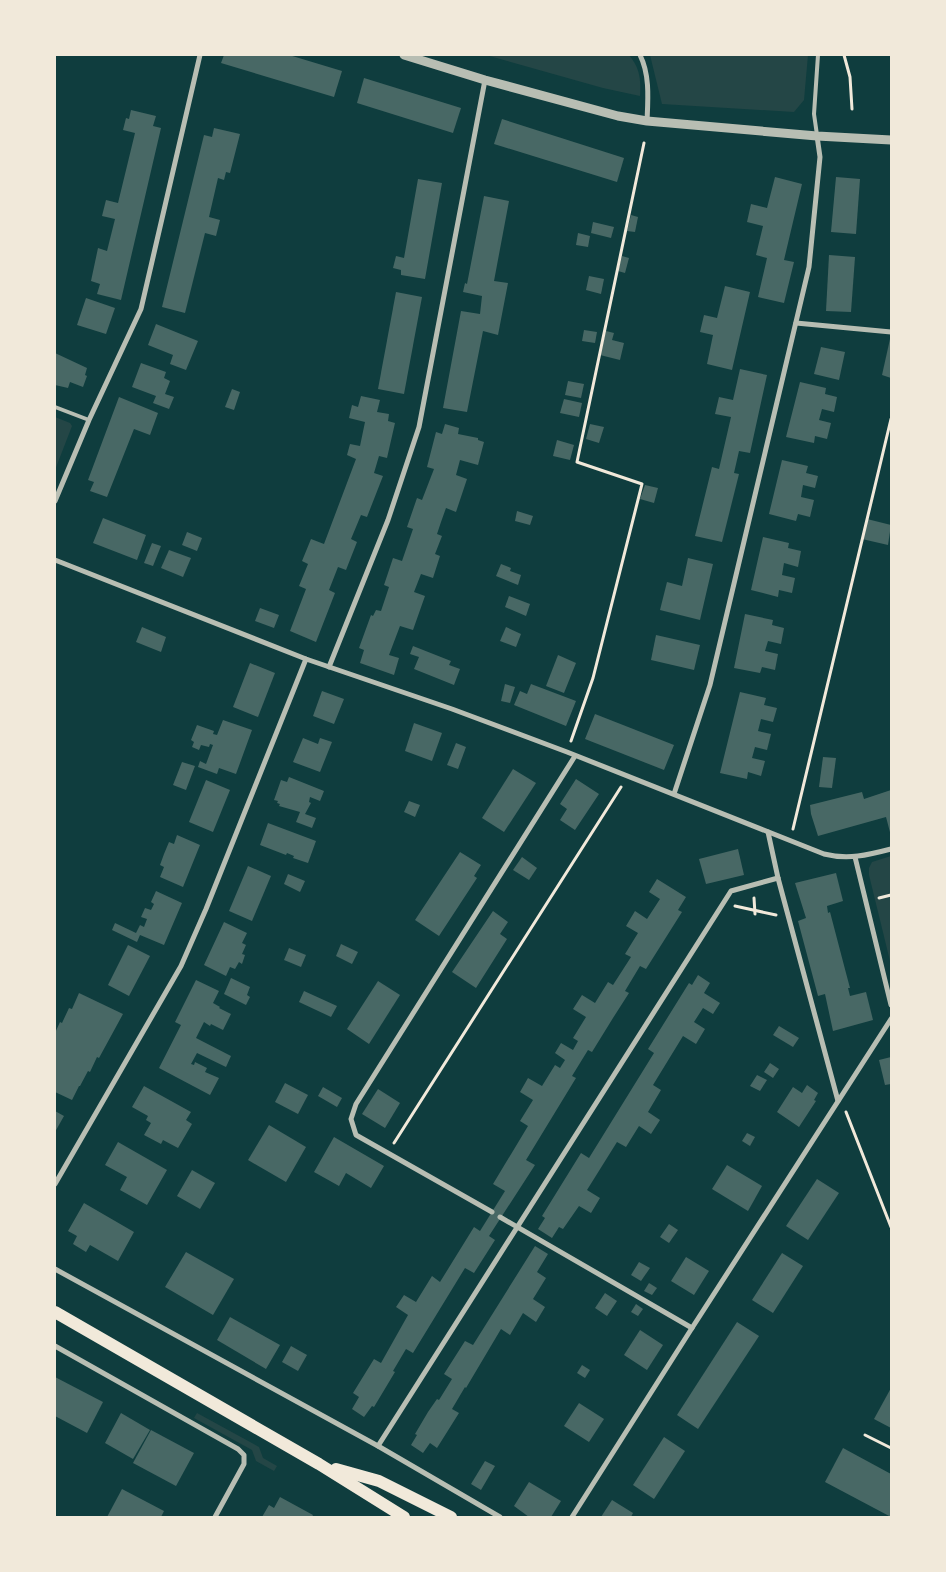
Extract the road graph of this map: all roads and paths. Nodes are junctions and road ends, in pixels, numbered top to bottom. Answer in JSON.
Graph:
{"nodes":[{"id":1,"x":200,"y":55,"type":"edge"},
{"id":2,"x":404,"y":55,"type":"edge"},
{"id":3,"x":640,"y":55,"type":"edge"},
{"id":4,"x":818,"y":55,"type":"edge"},
{"id":5,"x":844,"y":55,"type":"edge"},
{"id":6,"x":485,"y":80,"type":"junction"},
{"id":7,"x":852,"y":109,"type":"dead end"},
{"id":8,"x":647,"y":121,"type":"junction"},
{"id":9,"x":817,"y":136,"type":"junction"},
{"id":10,"x":891,"y":140,"type":"edge"},
{"id":11,"x":644,"y":143,"type":"dead end"},
{"id":12,"x":796,"y":323,"type":"junction"},
{"id":13,"x":891,"y":332,"type":"edge"},
{"id":14,"x":55,"y":407,"type":"edge"},
{"id":15,"x":891,"y":419,"type":"edge"},
{"id":16,"x":88,"y":420,"type":"junction"},
{"id":17,"x":55,"y":500,"type":"edge"},
{"id":18,"x":55,"y":560,"type":"edge"},
{"id":19,"x":306,"y":659,"type":"junction"},
{"id":20,"x":329,"y":667,"type":"junction"},
{"id":21,"x":567,"y":752,"type":"junction"},
{"id":22,"x":575,"y":756,"type":"junction"},
{"id":23,"x":628,"y":776,"type":"junction"},
{"id":24,"x":674,"y":794,"type":"junction"},
{"id":25,"x":768,"y":832,"type":"junction"},
{"id":26,"x":790,"y":840,"type":"junction"},
{"id":27,"x":891,"y":849,"type":"edge"},
{"id":28,"x":855,"y":857,"type":"junction"},
{"id":29,"x":778,"y":878,"type":"junction"},
{"id":30,"x":891,"y":895,"type":"edge"},
{"id":31,"x":873,"y":900,"type":"dead end"},
{"id":32,"x":723,"y":904,"type":"junction"},
{"id":33,"x":789,"y":918,"type":"junction"},
{"id":34,"x":891,"y":1005,"type":"edge"},
{"id":35,"x":891,"y":1019,"type":"edge"},
{"id":36,"x":838,"y":1101,"type":"junction"},
{"id":37,"x":387,"y":1154,"type":"junction"},
{"id":38,"x":55,"y":1184,"type":"edge"},
{"id":39,"x":492,"y":1212,"type":"dead end"},
{"id":40,"x":500,"y":1217,"type":"dead end"},
{"id":41,"x":518,"y":1227,"type":"junction"},
{"id":42,"x":891,"y":1227,"type":"edge"},
{"id":43,"x":55,"y":1270,"type":"edge"},
{"id":44,"x":55,"y":1312,"type":"edge"},
{"id":45,"x":692,"y":1328,"type":"junction"},
{"id":46,"x":55,"y":1346,"type":"edge"},
{"id":47,"x":866,"y":1435,"type":"dead end"},
{"id":48,"x":378,"y":1446,"type":"junction"},
{"id":49,"x":891,"y":1448,"type":"edge"},
{"id":50,"x":319,"y":1464,"type":"junction"},
{"id":51,"x":400,"y":1516,"type":"edge"},
{"id":52,"x":215,"y":1517,"type":"edge"},
{"id":53,"x":450,"y":1517,"type":"edge"},
{"id":54,"x":500,"y":1517,"type":"edge"},
{"id":55,"x":572,"y":1517,"type":"edge"}],
"edges":[{"from":1,"to":16,"type":"street"},
{"from":2,"to":6,"type":"street"},
{"from":3,"to":8,"type":"street"},
{"from":4,"to":9,"type":"lane"},
{"from":5,"to":7,"type":"path"},
{"from":6,"to":8,"type":"street"},
{"from":6,"to":20,"type":"street"},
{"from":8,"to":9,"type":"street"},
{"from":9,"to":10,"type":"street"},
{"from":9,"to":12,"type":"street"},
{"from":11,"to":21,"type":"path"},
{"from":12,"to":13,"type":"street"},
{"from":12,"to":24,"type":"street"},
{"from":14,"to":16,"type":"lane"},
{"from":15,"to":26,"type":"path"},
{"from":16,"to":17,"type":"street"},
{"from":18,"to":19,"type":"street"},
{"from":19,"to":20,"type":"street"},
{"from":19,"to":38,"type":"street"},
{"from":20,"to":21,"type":"street"},
{"from":21,"to":22,"type":"street"},
{"from":22,"to":23,"type":"street"},
{"from":22,"to":37,"type":"street"},
{"from":23,"to":24,"type":"street"},
{"from":23,"to":37,"type":"path"},
{"from":24,"to":25,"type":"street"},
{"from":25,"to":26,"type":"street"},
{"from":25,"to":29,"type":"street"},
{"from":26,"to":28,"type":"street"},
{"from":27,"to":28,"type":"street"},
{"from":28,"to":34,"type":"street"},
{"from":29,"to":32,"type":"street"},
{"from":29,"to":33,"type":"street"},
{"from":30,"to":31,"type":"path"},
{"from":32,"to":33,"type":"path"},
{"from":32,"to":41,"type":"street"},
{"from":33,"to":36,"type":"street"},
{"from":35,"to":36,"type":"street"},
{"from":36,"to":42,"type":"path"},
{"from":36,"to":45,"type":"street"},
{"from":37,"to":39,"type":"street"},
{"from":40,"to":41,"type":"street"},
{"from":41,"to":45,"type":"street"},
{"from":41,"to":48,"type":"street"},
{"from":43,"to":48,"type":"street"},
{"from":44,"to":50,"type":"main road"},
{"from":45,"to":55,"type":"street"},
{"from":46,"to":52,"type":"street"},
{"from":47,"to":49,"type":"path"},
{"from":48,"to":54,"type":"street"},
{"from":50,"to":51,"type":"main road"},
{"from":50,"to":53,"type":"main road"}]}
